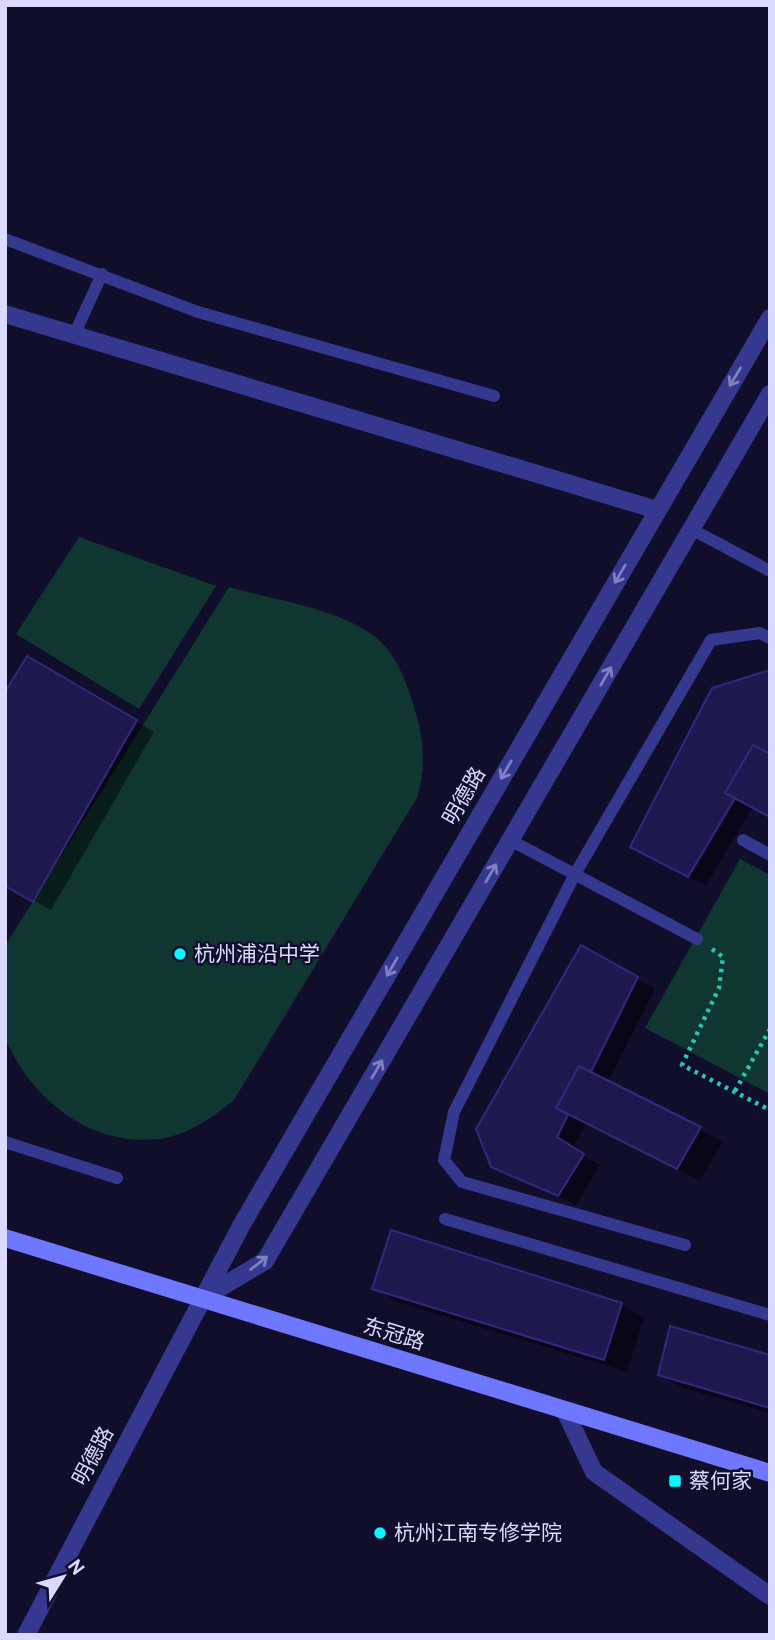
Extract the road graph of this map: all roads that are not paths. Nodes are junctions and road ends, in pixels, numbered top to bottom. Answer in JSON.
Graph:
{"nodes":[{"id":1,"x":5,"y":239,"type":"edge"},
{"id":2,"x":102,"y":274,"type":"junction"},
{"id":3,"x":5,"y":314,"type":"edge"},
{"id":4,"x":770,"y":318,"type":"edge"},
{"id":5,"x":74,"y":335,"type":"junction"},
{"id":6,"x":770,"y":394,"type":"edge"},
{"id":7,"x":494,"y":396,"type":"dead end"},
{"id":8,"x":657,"y":510,"type":"junction"},
{"id":9,"x":691,"y":528,"type":"junction"},
{"id":10,"x":770,"y":571,"type":"edge"},
{"id":11,"x":770,"y":638,"type":"edge"},
{"id":12,"x":510,"y":840,"type":"junction"},
{"id":13,"x":743,"y":840,"type":"dead end"},
{"id":14,"x":770,"y":855,"type":"edge"},
{"id":15,"x":575,"y":874,"type":"junction"},
{"id":16,"x":697,"y":939,"type":"road end"},
{"id":17,"x":5,"y":1142,"type":"edge"},
{"id":18,"x":117,"y":1178,"type":"dead end"},
{"id":19,"x":445,"y":1219,"type":"dead end"},
{"id":20,"x":5,"y":1238,"type":"edge"},
{"id":21,"x":685,"y":1245,"type":"dead end"},
{"id":22,"x":201,"y":1299,"type":"junction"},
{"id":23,"x":770,"y":1315,"type":"edge"},
{"id":24,"x":565,"y":1411,"type":"junction"},
{"id":25,"x":770,"y":1473,"type":"edge"},
{"id":26,"x":770,"y":1596,"type":"edge"},
{"id":27,"x":26,"y":1635,"type":"edge"}],
"edges":[{"from":1,"to":2,"type":"lane"},
{"from":2,"to":5,"type":"lane"},
{"from":2,"to":7,"type":"lane"},
{"from":3,"to":5,"type":"street"},
{"from":4,"to":8,"type":"street","name":"明德路","one_way":true},
{"from":5,"to":8,"type":"street"},
{"from":6,"to":9,"type":"street"},
{"from":8,"to":22,"type":"street","name":"明德路","one_way":true},
{"from":9,"to":10,"type":"lane"},
{"from":12,"to":9,"type":"street","one_way":true},
{"from":11,"to":15,"type":"lane"},
{"from":12,"to":15,"type":"lane"},
{"from":22,"to":12,"type":"street","one_way":true},
{"from":13,"to":14,"type":"lane"},
{"from":15,"to":16,"type":"lane"},
{"from":15,"to":21,"type":"lane"},
{"from":17,"to":18,"type":"lane"},
{"from":19,"to":23,"type":"lane"},
{"from":20,"to":22,"type":"main road","name":"东冠路"},
{"from":22,"to":24,"type":"main road","name":"东冠路"},
{"from":22,"to":27,"type":"street","name":"明德路"},
{"from":24,"to":25,"type":"main road","name":"东冠路"},
{"from":24,"to":26,"type":"street"}]}
